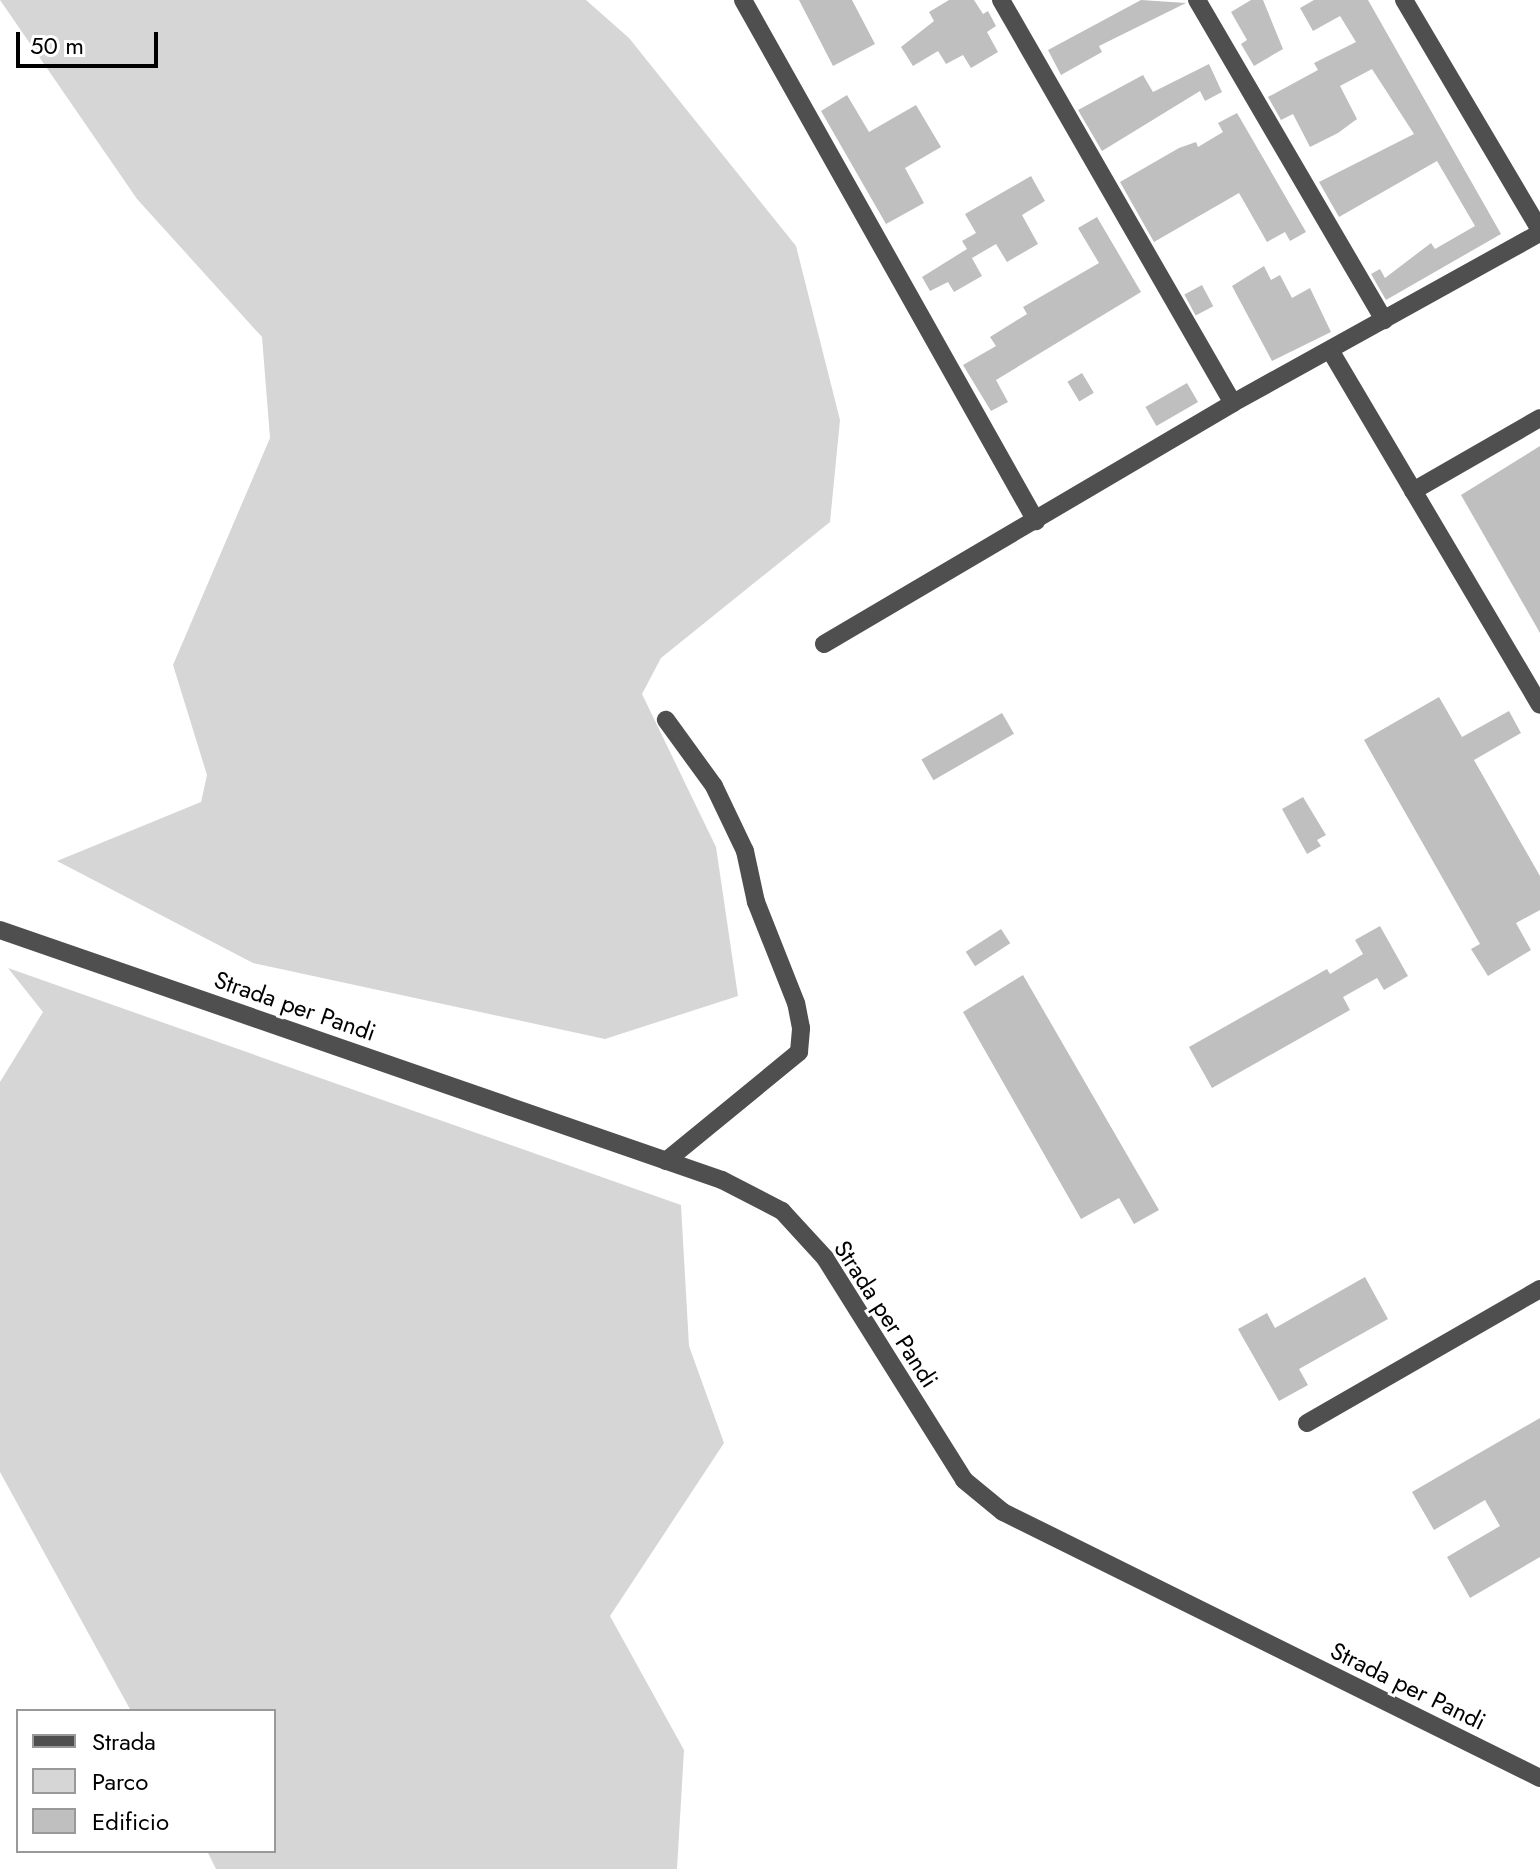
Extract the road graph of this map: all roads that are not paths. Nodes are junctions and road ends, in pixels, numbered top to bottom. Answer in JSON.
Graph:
{"nodes":[{"id":1,"x":743,"y":0,"type":"edge"},
{"id":2,"x":1001,"y":0,"type":"edge"},
{"id":3,"x":1197,"y":0,"type":"edge"},
{"id":4,"x":1404,"y":0,"type":"edge"},
{"id":5,"x":1540,"y":232,"type":"edge"},
{"id":6,"x":1384,"y":320,"type":"junction"},
{"id":7,"x":1330,"y":350,"type":"junction"},
{"id":8,"x":1233,"y":403,"type":"junction"},
{"id":9,"x":1540,"y":418,"type":"edge"},
{"id":10,"x":1413,"y":491,"type":"junction"},
{"id":11,"x":1036,"y":521,"type":"junction"},
{"id":12,"x":824,"y":644,"type":"dead end"},
{"id":13,"x":1540,"y":705,"type":"edge"},
{"id":14,"x":666,"y":720,"type":"dead end"},
{"id":15,"x":0,"y":930,"type":"edge"},
{"id":16,"x":666,"y":1161,"type":"junction"},
{"id":17,"x":1540,"y":1289,"type":"edge"},
{"id":18,"x":1307,"y":1423,"type":"dead end"},
{"id":19,"x":1540,"y":1778,"type":"edge"}],
"edges":[{"from":1,"to":11,"type":"street"},
{"from":2,"to":8,"type":"street"},
{"from":3,"to":6,"type":"street"},
{"from":4,"to":5,"type":"street"},
{"from":5,"to":6,"type":"street"},
{"from":6,"to":7,"type":"street"},
{"from":7,"to":8,"type":"street"},
{"from":7,"to":10,"type":"street"},
{"from":8,"to":11,"type":"street"},
{"from":9,"to":10,"type":"street"},
{"from":10,"to":13,"type":"street"},
{"from":11,"to":12,"type":"street"},
{"from":14,"to":16,"type":"street"},
{"from":15,"to":16,"type":"street","name":"Strada per Pandi"},
{"from":16,"to":19,"type":"street","name":"Strada per Pandi"},
{"from":17,"to":18,"type":"street"}]}
